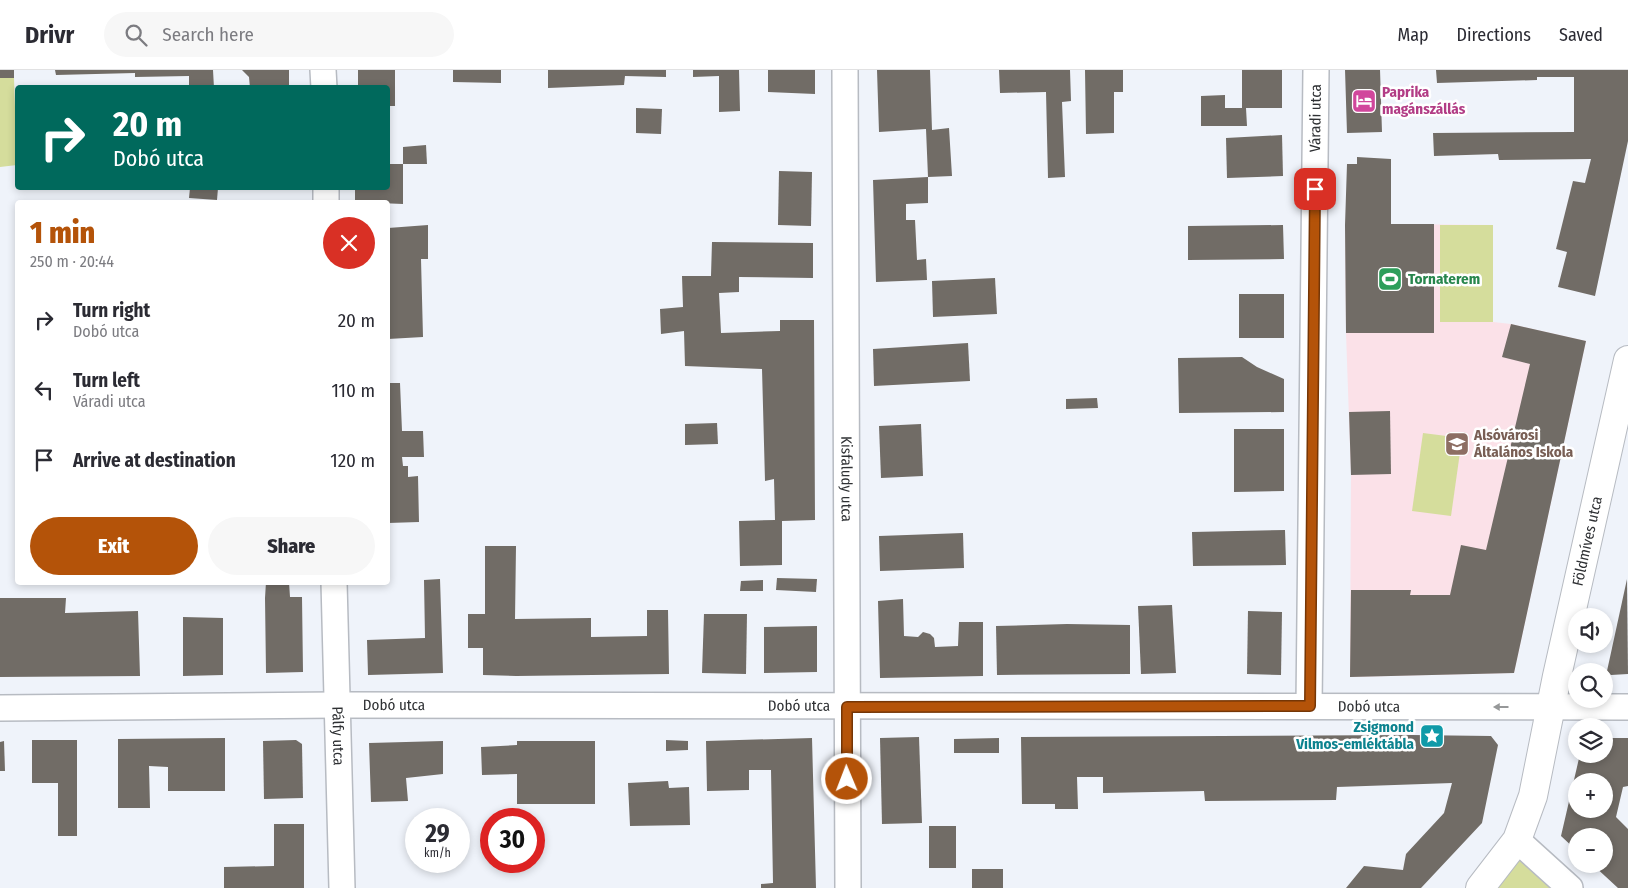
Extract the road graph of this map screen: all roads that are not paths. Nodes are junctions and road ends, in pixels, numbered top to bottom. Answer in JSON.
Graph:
{"nodes":[{"id":1,"x":323,"y":70,"type":"edge"},
{"id":2,"x":845,"y":70,"type":"edge"},
{"id":3,"x":1316,"y":70,"type":"edge"},
{"id":4,"x":324,"y":85,"type":"edge"},
{"id":5,"x":1628,"y":360,"type":"edge"},
{"id":6,"x":334,"y":585,"type":"edge"},
{"id":7,"x":336,"y":705,"type":"junction"},
{"id":8,"x":1310,"y":706,"type":"junction"},
{"id":9,"x":847,"y":707,"type":"junction"},
{"id":10,"x":1628,"y":707,"type":"edge"},
{"id":11,"x":0,"y":708,"type":"edge"},
{"id":12,"x":1550,"y":708,"type":"junction"},
{"id":13,"x":1517,"y":840,"type":"junction"},
{"id":14,"x":342,"y":888,"type":"edge"},
{"id":15,"x":848,"y":888,"type":"edge"},
{"id":16,"x":1480,"y":888,"type":"edge"},
{"id":17,"x":1570,"y":888,"type":"edge"}],
"edges":[{"from":1,"to":4,"type":"street"},
{"from":2,"to":9,"type":"street","name":"Kisfaludy utca"},
{"from":3,"to":8,"type":"street","name":"Váradi utca"},
{"from":5,"to":12,"type":"street","name":"Földmíves utca"},
{"from":6,"to":7,"type":"street","name":"Pálfy utca"},
{"from":7,"to":9,"type":"street","name":"Dobó utca"},
{"from":7,"to":11,"type":"street","name":"Dobó utca"},
{"from":7,"to":14,"type":"street","name":"Pálfy utca"},
{"from":8,"to":9,"type":"street","name":"Dobó utca"},
{"from":12,"to":8,"type":"street","name":"Dobó utca","one_way":true},
{"from":9,"to":15,"type":"street","name":"Kisfaludy utca"},
{"from":10,"to":12,"type":"street","name":"Dobó utca"},
{"from":12,"to":13,"type":"street","name":"Földmíves utca"},
{"from":13,"to":16,"type":"street","name":"Földmíves utca"},
{"from":13,"to":17,"type":"street"}]}
